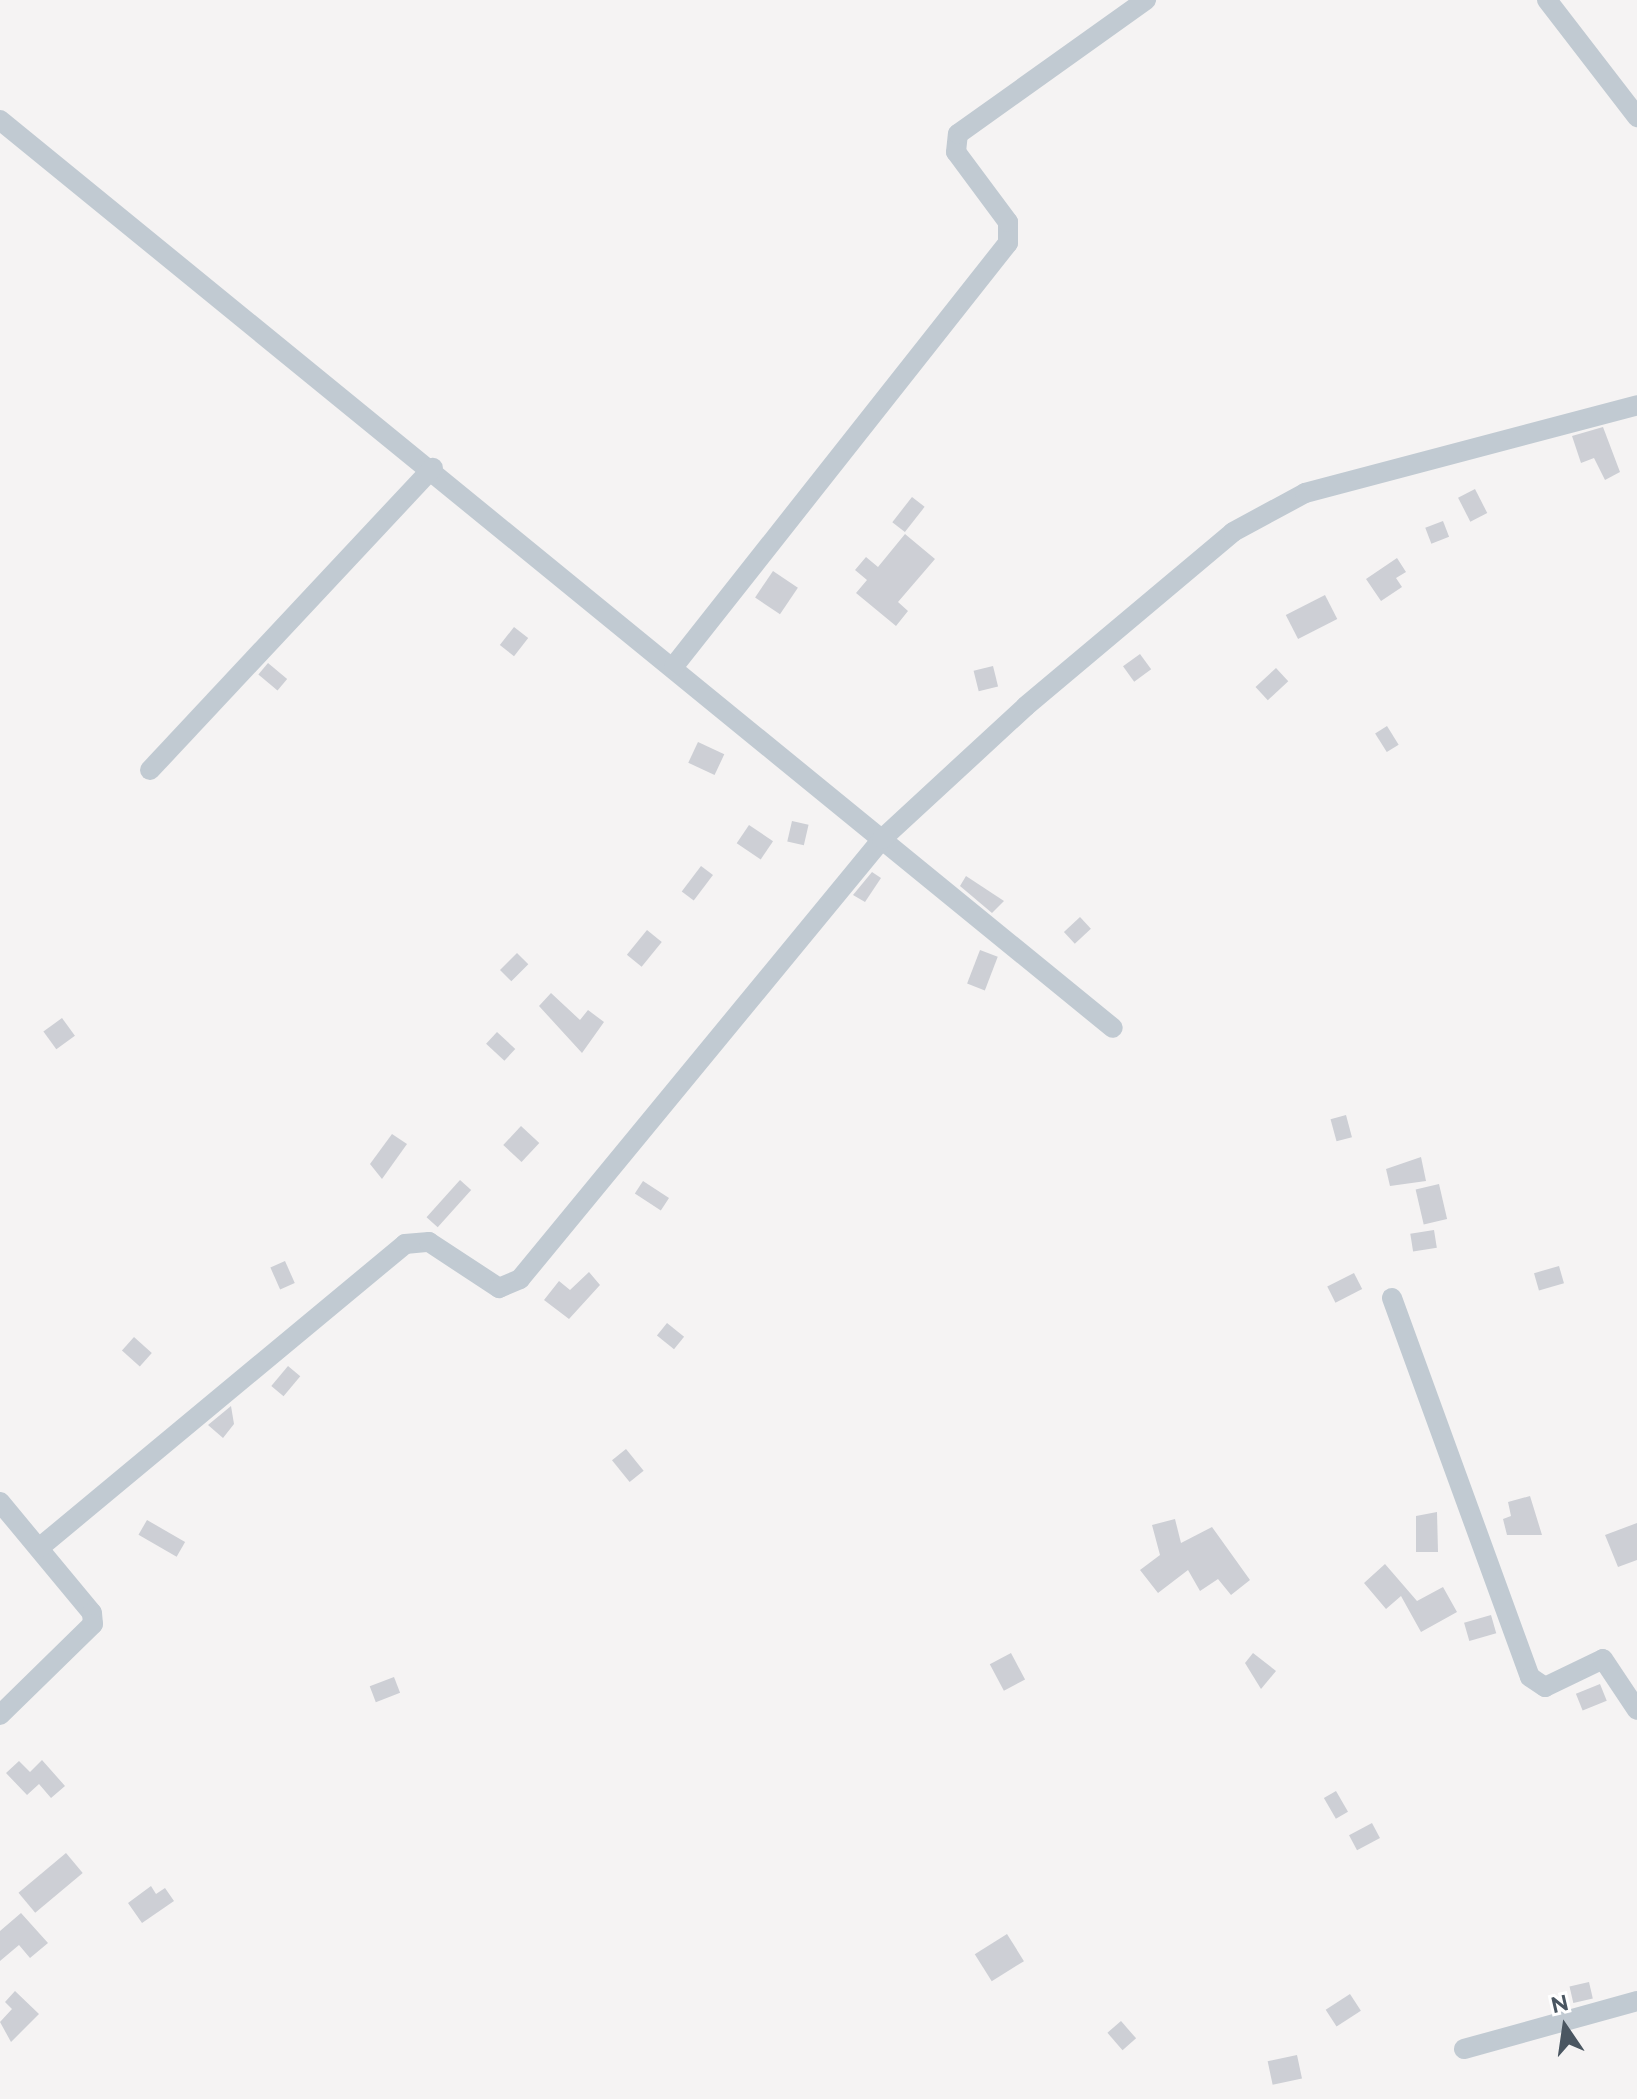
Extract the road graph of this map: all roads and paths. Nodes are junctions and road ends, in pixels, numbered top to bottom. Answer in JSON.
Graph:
{"nodes":[{"id":1,"x":1146,"y":0,"type":"edge"},
{"id":2,"x":1547,"y":0,"type":"edge"},
{"id":3,"x":1637,"y":117,"type":"edge"},
{"id":4,"x":0,"y":120,"type":"edge"},
{"id":5,"x":1637,"y":405,"type":"edge"},
{"id":6,"x":433,"y":468,"type":"junction"},
{"id":7,"x":674,"y":666,"type":"junction"},
{"id":8,"x":150,"y":770,"type":"dead end"},
{"id":9,"x":882,"y":839,"type":"junction"},
{"id":10,"x":1113,"y":1028,"type":"dead end"},
{"id":11,"x":1392,"y":1298,"type":"dead end"},
{"id":12,"x":0,"y":1502,"type":"edge"},
{"id":13,"x":39,"y":1548,"type":"junction"},
{"id":14,"x":1637,"y":1710,"type":"edge"},
{"id":15,"x":0,"y":1715,"type":"edge"},
{"id":16,"x":1637,"y":2001,"type":"edge"},
{"id":17,"x":1464,"y":2049,"type":"dead end"}],
"edges":[{"from":1,"to":7,"type":"street"},
{"from":2,"to":3,"type":"street"},
{"from":4,"to":6,"type":"street"},
{"from":5,"to":9,"type":"street"},
{"from":6,"to":7,"type":"street"},
{"from":6,"to":8,"type":"street"},
{"from":7,"to":9,"type":"street"},
{"from":9,"to":10,"type":"street"},
{"from":9,"to":13,"type":"street"},
{"from":11,"to":14,"type":"street"},
{"from":12,"to":13,"type":"street"},
{"from":13,"to":15,"type":"street"},
{"from":16,"to":17,"type":"street"}]}
